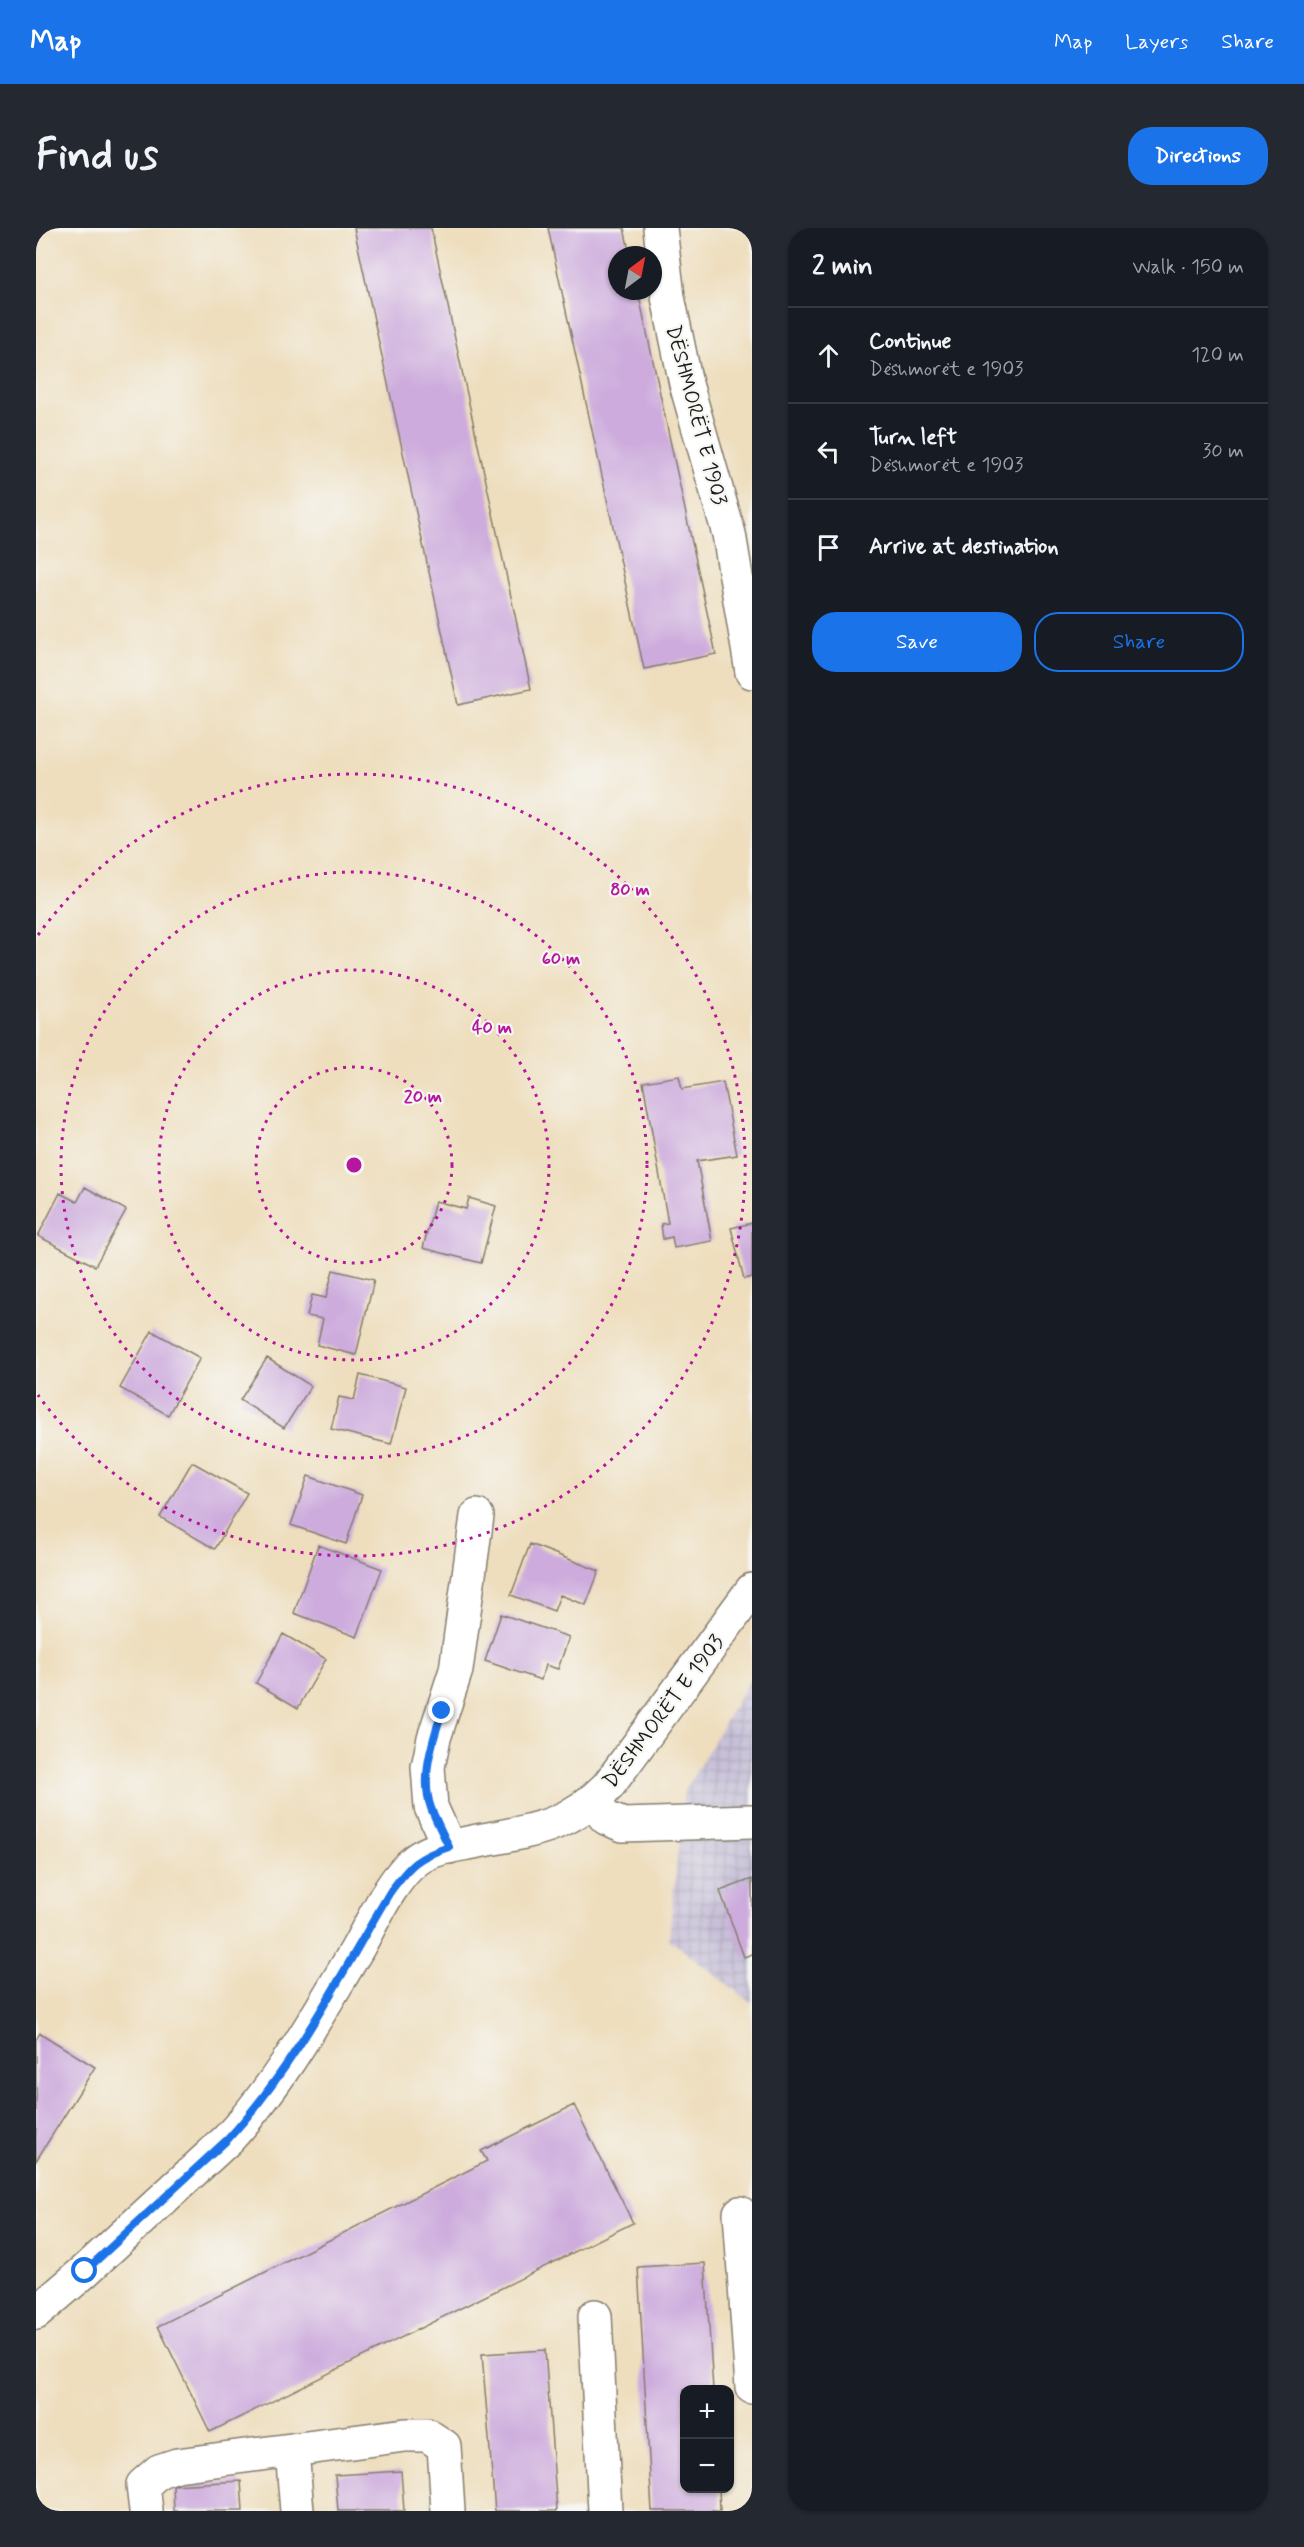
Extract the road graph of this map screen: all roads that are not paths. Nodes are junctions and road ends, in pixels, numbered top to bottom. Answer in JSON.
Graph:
{"nodes":[{"id":1,"x":660,"y":228,"type":"edge"},
{"id":2,"x":752,"y":672,"type":"edge"},
{"id":3,"x":477,"y":1516,"type":"dead end"},
{"id":4,"x":752,"y":1590,"type":"edge"},
{"id":5,"x":592,"y":1802,"type":"junction"},
{"id":6,"x":752,"y":1821,"type":"edge"},
{"id":7,"x":449,"y":1847,"type":"junction"},
{"id":8,"x":740,"y":2213,"type":"dead end"},
{"id":9,"x":36,"y":2313,"type":"edge"},
{"id":10,"x":595,"y":2316,"type":"dead end"},
{"id":11,"x":752,"y":2387,"type":"edge"},
{"id":12,"x":292,"y":2450,"type":"junction"},
{"id":13,"x":146,"y":2511,"type":"edge"},
{"id":14,"x":297,"y":2511,"type":"edge"},
{"id":15,"x":448,"y":2511,"type":"edge"},
{"id":16,"x":605,"y":2511,"type":"edge"}],
"edges":[{"from":1,"to":2,"type":"street","name":"DËSHMORËT E 1903"},
{"from":3,"to":7,"type":"street"},
{"from":4,"to":5,"type":"street","name":"DËSHMORËT E 1903"},
{"from":5,"to":6,"type":"street","name":"DËSHMORËT E 1903"},
{"from":5,"to":7,"type":"street","name":"DËSHMORËT E 1903"},
{"from":7,"to":9,"type":"street","name":"DËSHMORËT E 1903"},
{"from":8,"to":11,"type":"street"},
{"from":10,"to":16,"type":"street"},
{"from":12,"to":13,"type":"street"},
{"from":12,"to":14,"type":"street"},
{"from":12,"to":15,"type":"street"}]}
